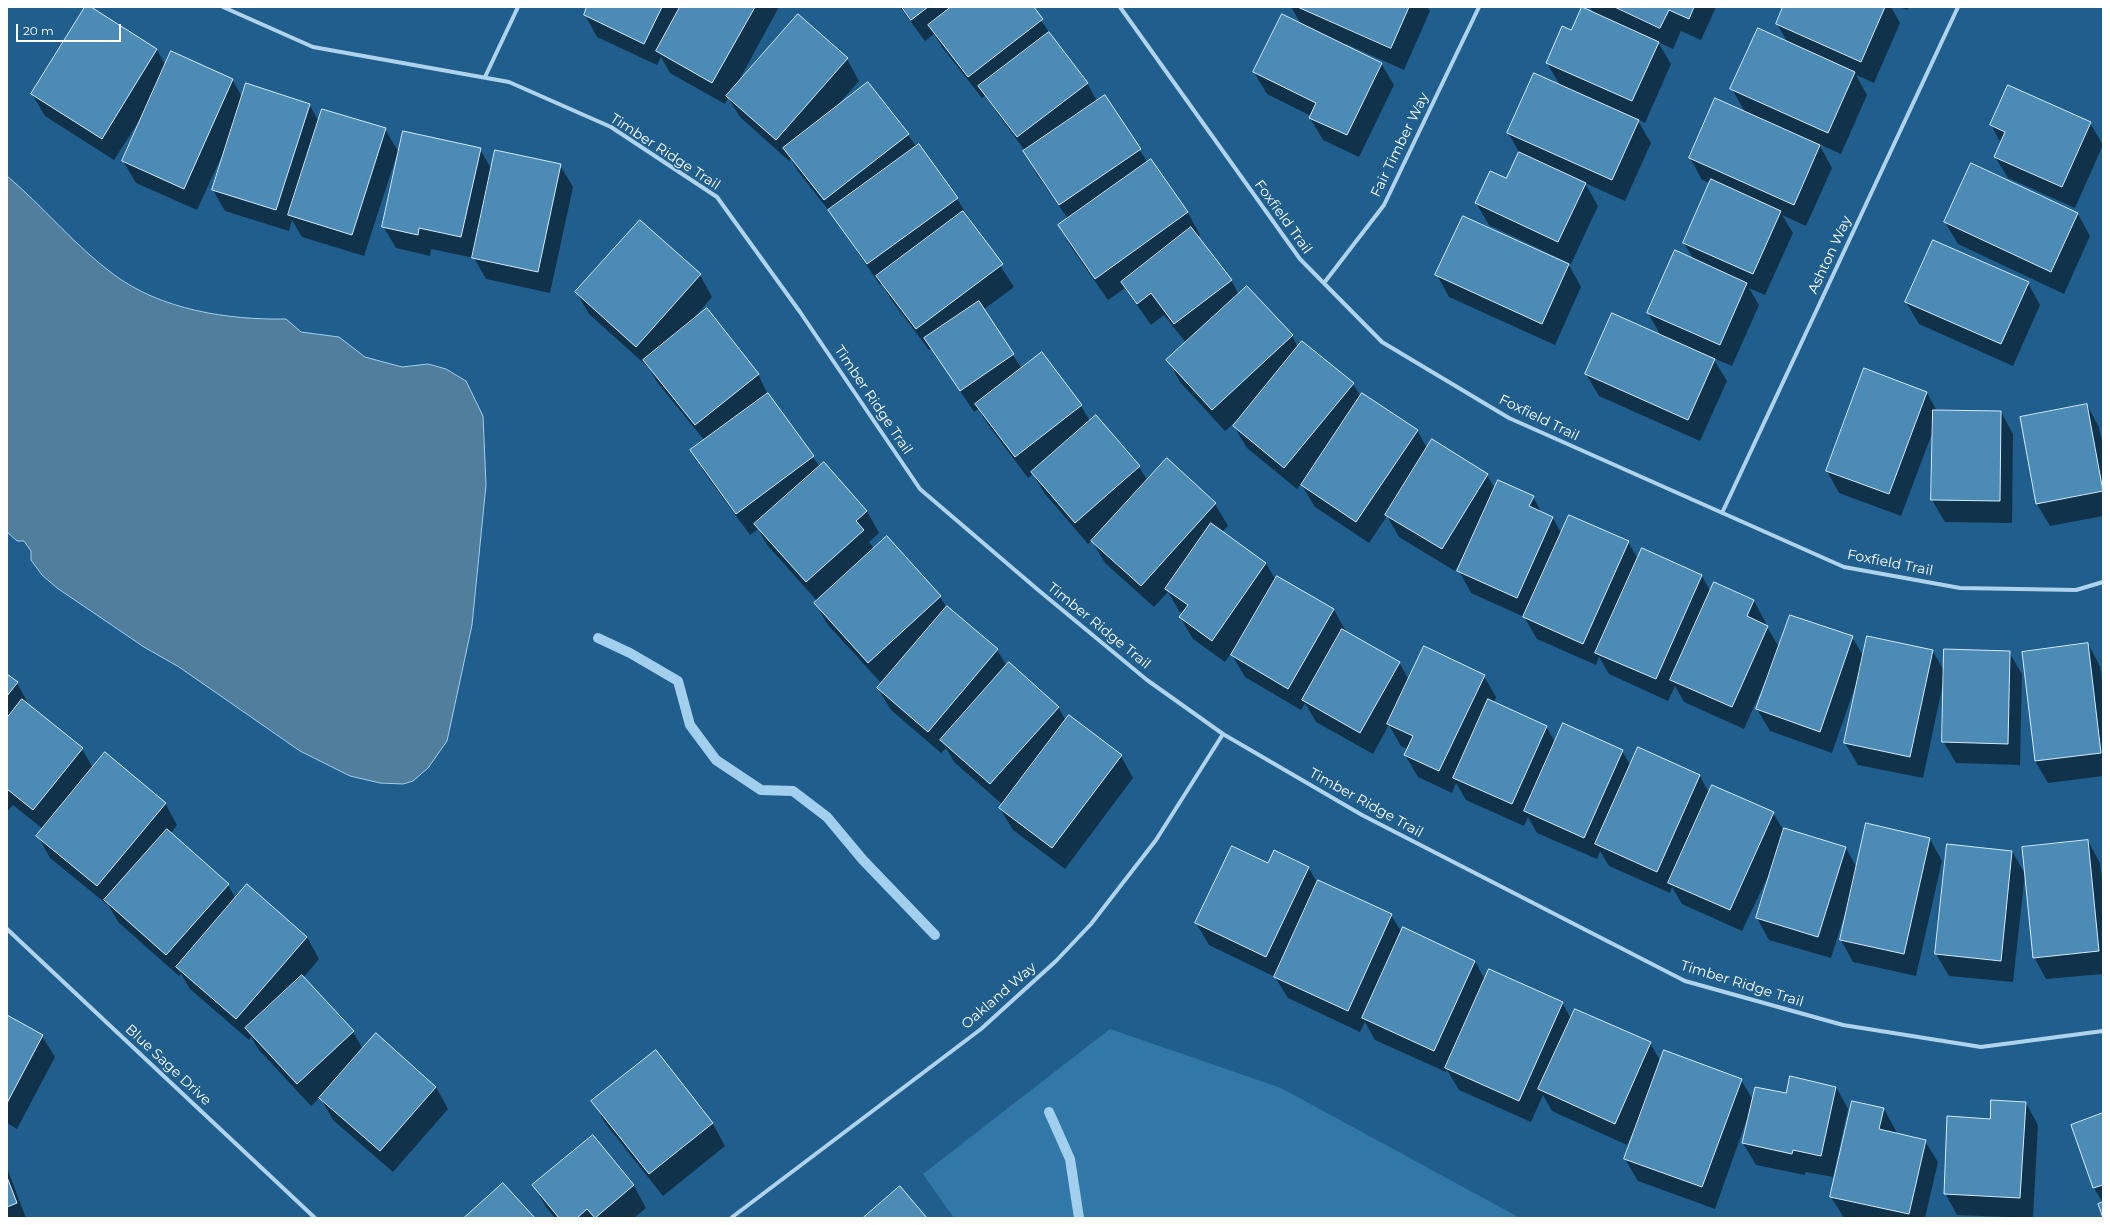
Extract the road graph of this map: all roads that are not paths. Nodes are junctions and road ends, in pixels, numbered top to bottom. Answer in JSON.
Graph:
{"nodes":[{"id":1,"x":223,"y":7,"type":"edge"},
{"id":2,"x":518,"y":7,"type":"edge"},
{"id":3,"x":1120,"y":7,"type":"edge"},
{"id":4,"x":1479,"y":7,"type":"edge"},
{"id":5,"x":1958,"y":7,"type":"edge"},
{"id":6,"x":485,"y":77,"type":"junction"},
{"id":7,"x":1324,"y":283,"type":"junction"},
{"id":8,"x":1722,"y":513,"type":"junction"},
{"id":9,"x":2103,"y":582,"type":"edge"},
{"id":10,"x":1223,"y":734,"type":"junction"},
{"id":11,"x":7,"y":929,"type":"edge"},
{"id":12,"x":2103,"y":1031,"type":"edge"},
{"id":13,"x":315,"y":1218,"type":"edge"},
{"id":14,"x":731,"y":1218,"type":"edge"}],
"edges":[{"from":1,"to":6,"type":"street","name":"Timber Ridge Trail"},
{"from":2,"to":6,"type":"street"},
{"from":3,"to":7,"type":"street","name":"Foxfield Trail"},
{"from":4,"to":7,"type":"street","name":"Fair Timber Way"},
{"from":5,"to":8,"type":"street","name":"Ashton Way"},
{"from":6,"to":10,"type":"street","name":"Timber Ridge Trail"},
{"from":7,"to":8,"type":"street","name":"Foxfield Trail"},
{"from":8,"to":9,"type":"street","name":"Foxfield Trail"},
{"from":10,"to":12,"type":"street","name":"Timber Ridge Trail"},
{"from":10,"to":14,"type":"street","name":"Oakland Way"},
{"from":11,"to":13,"type":"street","name":"Blue Sage Drive"}]}
